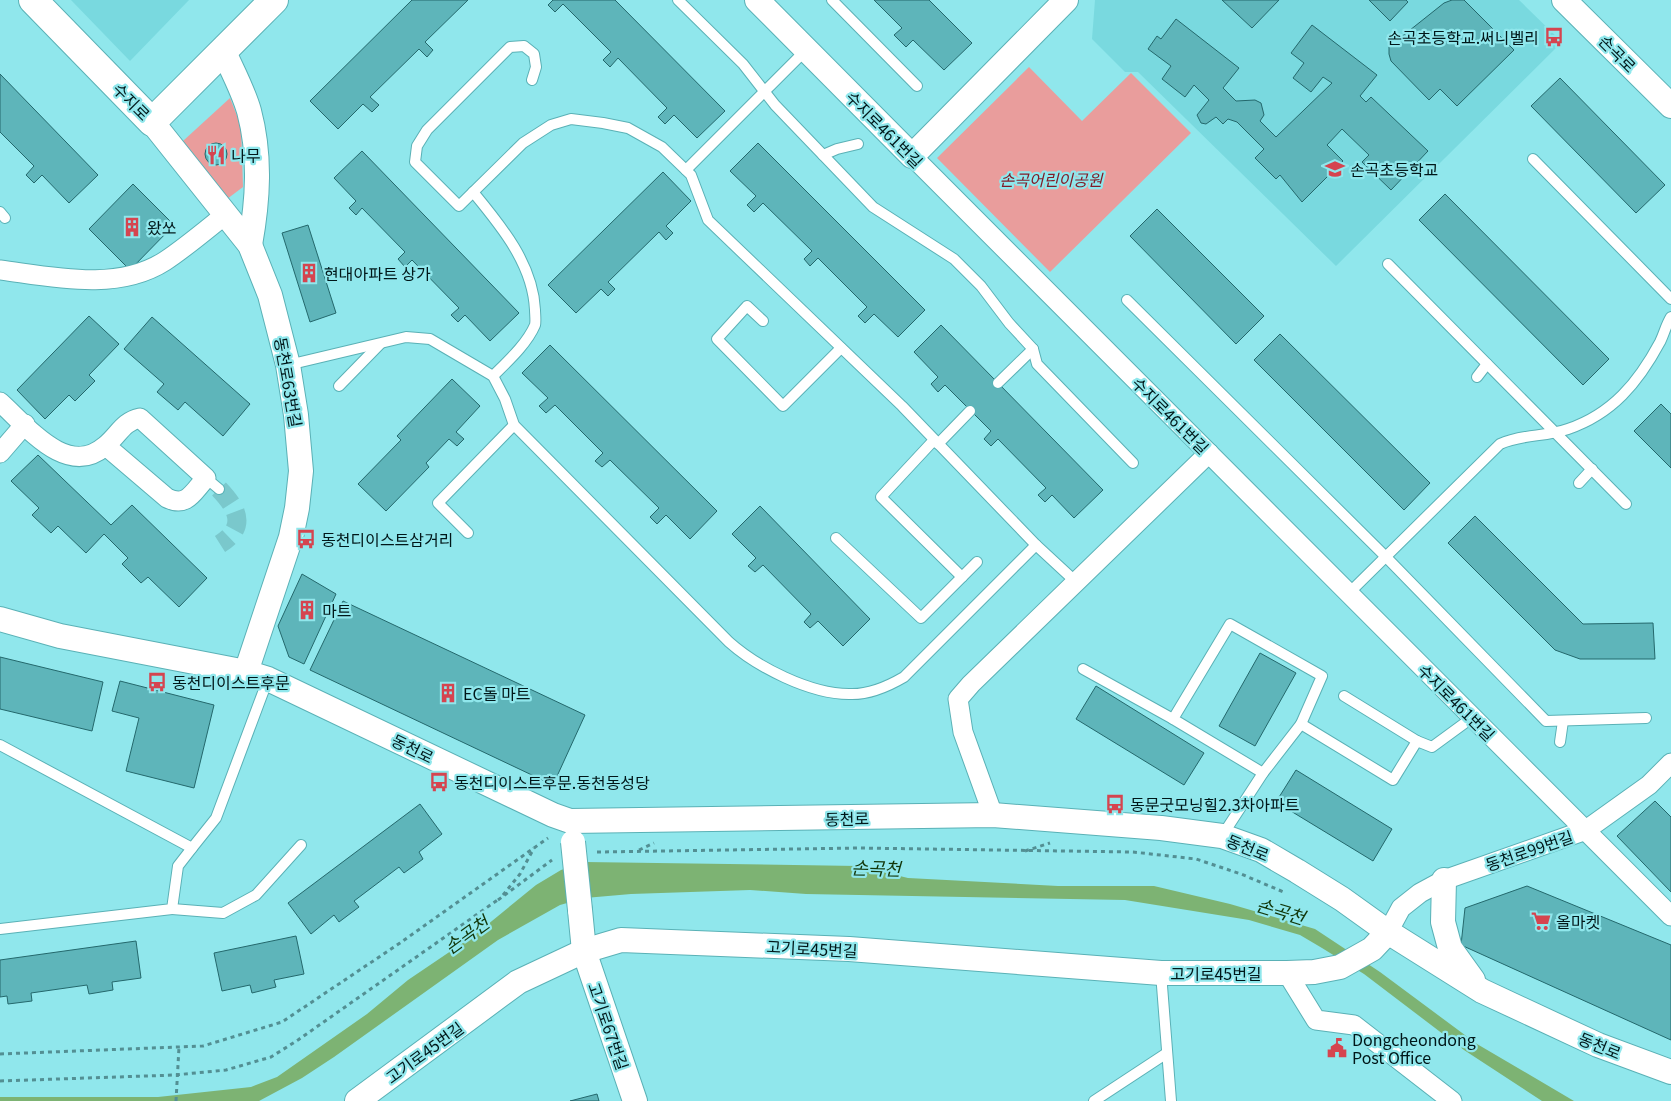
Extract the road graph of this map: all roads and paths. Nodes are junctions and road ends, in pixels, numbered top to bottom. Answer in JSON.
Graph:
{"nodes":[{"id":1,"x":32,"y":0,"type":"edge"},
{"id":2,"x":274,"y":0,"type":"edge"},
{"id":3,"x":678,"y":0,"type":"edge"},
{"id":4,"x":757,"y":0,"type":"edge"},
{"id":5,"x":832,"y":0,"type":"edge"},
{"id":6,"x":1066,"y":0,"type":"edge"},
{"id":7,"x":1564,"y":0,"type":"edge"},
{"id":8,"x":223,"y":50,"type":"junction"},
{"id":9,"x":806,"y":50,"type":"junction"},
{"id":10,"x":532,"y":80,"type":"dead end"},
{"id":11,"x":917,"y":86,"type":"dead end"},
{"id":12,"x":765,"y":92,"type":"junction"},
{"id":13,"x":1671,"y":106,"type":"edge"},
{"id":14,"x":152,"y":122,"type":"junction"},
{"id":15,"x":858,"y":144,"type":"dead end"},
{"id":16,"x":823,"y":156,"type":"junction"},
{"id":17,"x":912,"y":156,"type":"junction"},
{"id":18,"x":1532,"y":159,"type":"dead end"},
{"id":19,"x":686,"y":170,"type":"junction"},
{"id":20,"x":473,"y":192,"type":"junction"},
{"id":21,"x":226,"y":214,"type":"junction"},
{"id":22,"x":250,"y":244,"type":"junction"},
{"id":23,"x":1388,"y":264,"type":"dead end"},
{"id":24,"x":0,"y":270,"type":"edge"},
{"id":25,"x":1671,"y":299,"type":"edge"},
{"id":26,"x":1127,"y":300,"type":"dead end"},
{"id":27,"x":1671,"y":317,"type":"edge"},
{"id":28,"x":763,"y":322,"type":"dead end"},
{"id":29,"x":380,"y":343,"type":"junction"},
{"id":30,"x":842,"y":348,"type":"junction"},
{"id":31,"x":1033,"y":349,"type":"junction"},
{"id":32,"x":1487,"y":364,"type":"junction"},
{"id":33,"x":288,"y":365,"type":"junction"},
{"id":34,"x":493,"y":376,"type":"junction"},
{"id":35,"x":1477,"y":377,"type":"dead end"},
{"id":36,"x":998,"y":383,"type":"dead end"},
{"id":37,"x":340,"y":386,"type":"dead end"},
{"id":38,"x":0,"y":402,"type":"edge"},
{"id":39,"x":970,"y":411,"type":"dead end"},
{"id":40,"x":25,"y":424,"type":"junction"},
{"id":41,"x":514,"y":425,"type":"junction"},
{"id":42,"x":1555,"y":432,"type":"junction"},
{"id":43,"x":936,"y":442,"type":"junction"},
{"id":44,"x":106,"y":446,"type":"junction"},
{"id":45,"x":0,"y":453,"type":"edge"},
{"id":46,"x":1209,"y":453,"type":"junction"},
{"id":47,"x":1133,"y":463,"type":"dead end"},
{"id":48,"x":1592,"y":469,"type":"junction"},
{"id":49,"x":1579,"y":484,"type":"dead end"},
{"id":50,"x":1626,"y":504,"type":"dead end"},
{"id":51,"x":468,"y":533,"type":"dead end"},
{"id":52,"x":836,"y":538,"type":"dead end"},
{"id":53,"x":1036,"y":544,"type":"junction"},
{"id":54,"x":1386,"y":557,"type":"junction"},
{"id":55,"x":977,"y":562,"type":"dead end"},
{"id":56,"x":962,"y":577,"type":"junction"},
{"id":57,"x":1076,"y":582,"type":"junction"},
{"id":58,"x":1349,"y":593,"type":"junction"},
{"id":59,"x":0,"y":620,"type":"edge"},
{"id":60,"x":1083,"y":669,"type":"dead end"},
{"id":61,"x":246,"y":672,"type":"junction"},
{"id":62,"x":268,"y":679,"type":"junction"},
{"id":63,"x":1344,"y":696,"type":"dead end"},
{"id":64,"x":1473,"y":718,"type":"junction"},
{"id":65,"x":1646,"y":718,"type":"dead end"},
{"id":66,"x":1173,"y":719,"type":"junction"},
{"id":67,"x":1563,"y":721,"type":"junction"},
{"id":68,"x":1301,"y":724,"type":"junction"},
{"id":69,"x":1417,"y":741,"type":"junction"},
{"id":70,"x":1560,"y":742,"type":"dead end"},
{"id":71,"x":0,"y":745,"type":"edge"},
{"id":72,"x":1671,"y":763,"type":"edge"},
{"id":73,"x":1263,"y":773,"type":"junction"},
{"id":74,"x":992,"y":815,"type":"junction"},
{"id":75,"x":1586,"y":830,"type":"junction"},
{"id":76,"x":1222,"y":836,"type":"junction"},
{"id":77,"x":567,"y":840,"type":"junction"},
{"id":78,"x":301,"y":845,"type":"dead end"},
{"id":79,"x":192,"y":848,"type":"junction"},
{"id":80,"x":534,"y":848,"type":"junction"},
{"id":81,"x":596,"y":852,"type":"dead end"},
{"id":82,"x":1444,"y":880,"type":"junction"},
{"id":83,"x":1291,"y":895,"type":"dead end"},
{"id":84,"x":498,"y":900,"type":"junction"},
{"id":85,"x":172,"y":910,"type":"junction"},
{"id":86,"x":1671,"y":916,"type":"edge"},
{"id":87,"x":0,"y":929,"type":"edge"},
{"id":88,"x":1388,"y":932,"type":"junction"},
{"id":89,"x":584,"y":951,"type":"junction"},
{"id":90,"x":1161,"y":973,"type":"junction"},
{"id":91,"x":1287,"y":973,"type":"junction"},
{"id":92,"x":1482,"y":991,"type":"junction"},
{"id":93,"x":179,"y":1047,"type":"junction"},
{"id":94,"x":1167,"y":1053,"type":"junction"},
{"id":95,"x":0,"y":1054,"type":"edge"},
{"id":96,"x":1671,"y":1072,"type":"edge"},
{"id":97,"x":0,"y":1080,"type":"edge"},
{"id":98,"x":176,"y":1101,"type":"edge"},
{"id":99,"x":357,"y":1101,"type":"edge"},
{"id":100,"x":635,"y":1101,"type":"edge"},
{"id":101,"x":1094,"y":1101,"type":"edge"},
{"id":102,"x":1171,"y":1101,"type":"edge"},
{"id":103,"x":1452,"y":1101,"type":"edge"}],
"edges":[{"from":1,"to":14,"type":"main road","name":"수지로"},
{"from":2,"to":8,"type":"main road","name":"수지로"},
{"from":3,"to":12,"type":"lane"},
{"from":4,"to":9,"type":"street","name":"수지로461번길"},
{"from":5,"to":11,"type":"lane"},
{"from":6,"to":17,"type":"street"},
{"from":7,"to":13,"type":"street","name":"손곡로"},
{"from":8,"to":14,"type":"main road","name":"수지로"},
{"from":8,"to":22,"type":"street"},
{"from":9,"to":12,"type":"lane"},
{"from":9,"to":17,"type":"street","name":"수지로461번길"},
{"from":10,"to":20,"type":"lane"},
{"from":12,"to":16,"type":"lane"},
{"from":12,"to":19,"type":"lane"},
{"from":14,"to":21,"type":"street","name":"동천로63번길"},
{"from":15,"to":16,"type":"lane"},
{"from":16,"to":31,"type":"lane"},
{"from":17,"to":46,"type":"street","name":"수지로461번길"},
{"from":18,"to":25,"type":"lane"},
{"from":19,"to":20,"type":"lane"},
{"from":19,"to":30,"type":"lane"},
{"from":20,"to":34,"type":"lane"},
{"from":21,"to":22,"type":"street","name":"동천로63번길"},
{"from":21,"to":24,"type":"street"},
{"from":22,"to":33,"type":"street","name":"동천로63번길"},
{"from":23,"to":32,"type":"lane"},
{"from":26,"to":54,"type":"lane"},
{"from":27,"to":42,"type":"lane"},
{"from":28,"to":30,"type":"lane"},
{"from":29,"to":33,"type":"lane"},
{"from":29,"to":34,"type":"lane"},
{"from":29,"to":37,"type":"lane"},
{"from":30,"to":43,"type":"lane"},
{"from":31,"to":36,"type":"lane"},
{"from":31,"to":47,"type":"lane"},
{"from":32,"to":35,"type":"lane"},
{"from":32,"to":42,"type":"lane"},
{"from":33,"to":61,"type":"street","name":"동천로63번길"},
{"from":34,"to":41,"type":"lane"},
{"from":38,"to":40,"type":"street"},
{"from":39,"to":43,"type":"lane"},
{"from":40,"to":44,"type":"street"},
{"from":40,"to":45,"type":"street"},
{"from":41,"to":51,"type":"lane"},
{"from":41,"to":53,"type":"lane"},
{"from":42,"to":48,"type":"lane"},
{"from":42,"to":54,"type":"lane"},
{"from":43,"to":53,"type":"lane"},
{"from":43,"to":56,"type":"lane"},
{"from":44,"to":44,"type":"street"},
{"from":46,"to":57,"type":"street"},
{"from":46,"to":58,"type":"street","name":"수지로461번길"},
{"from":48,"to":49,"type":"lane"},
{"from":48,"to":50,"type":"lane"},
{"from":52,"to":56,"type":"lane"},
{"from":53,"to":57,"type":"lane"},
{"from":54,"to":58,"type":"lane"},
{"from":54,"to":67,"type":"lane"},
{"from":55,"to":56,"type":"lane"},
{"from":57,"to":74,"type":"street"},
{"from":58,"to":64,"type":"street","name":"수지로461번길"},
{"from":59,"to":61,"type":"street","name":"동천로"},
{"from":60,"to":66,"type":"lane"},
{"from":61,"to":62,"type":"street","name":"동천로"},
{"from":62,"to":77,"type":"street","name":"동천로"},
{"from":62,"to":79,"type":"lane"},
{"from":63,"to":69,"type":"lane"},
{"from":64,"to":69,"type":"lane"},
{"from":64,"to":75,"type":"street","name":"수지로461번길"},
{"from":65,"to":67,"type":"lane"},
{"from":66,"to":68,"type":"lane"},
{"from":66,"to":73,"type":"lane"},
{"from":67,"to":70,"type":"lane"},
{"from":68,"to":69,"type":"lane"},
{"from":68,"to":73,"type":"lane"},
{"from":71,"to":79,"type":"lane"},
{"from":72,"to":75,"type":"street","name":"동천로99번길"},
{"from":73,"to":76,"type":"lane"},
{"from":74,"to":76,"type":"street","name":"동천로"},
{"from":74,"to":77,"type":"street","name":"동천로"},
{"from":75,"to":82,"type":"street","name":"동천로99번길"},
{"from":75,"to":86,"type":"street","name":"수지로461번길"},
{"from":76,"to":88,"type":"street","name":"동천로"},
{"from":77,"to":80,"type":"path"},
{"from":77,"to":84,"type":"path"},
{"from":77,"to":89,"type":"street","name":"고기로67번길","bridge":true},
{"from":78,"to":85,"type":"lane"},
{"from":79,"to":85,"type":"lane"},
{"from":80,"to":84,"type":"path"},
{"from":80,"to":93,"type":"path"},
{"from":81,"to":83,"type":"path"},
{"from":82,"to":88,"type":"street","name":"동천로99번길"},
{"from":82,"to":92,"type":"street"},
{"from":84,"to":97,"type":"path"},
{"from":85,"to":87,"type":"lane"},
{"from":88,"to":91,"type":"street","name":"고기로45번길"},
{"from":88,"to":92,"type":"street","name":"동천로"},
{"from":89,"to":90,"type":"street","name":"고기로45번길"},
{"from":89,"to":99,"type":"street","name":"고기로45번길"},
{"from":89,"to":100,"type":"street","name":"고기로67번길"},
{"from":90,"to":91,"type":"street","name":"고기로45번길"},
{"from":90,"to":94,"type":"lane"},
{"from":91,"to":103,"type":"street"},
{"from":92,"to":96,"type":"street","name":"동천로"},
{"from":93,"to":95,"type":"path"},
{"from":93,"to":98,"type":"path","bridge":true},
{"from":94,"to":101,"type":"lane"},
{"from":94,"to":102,"type":"lane"}]}
